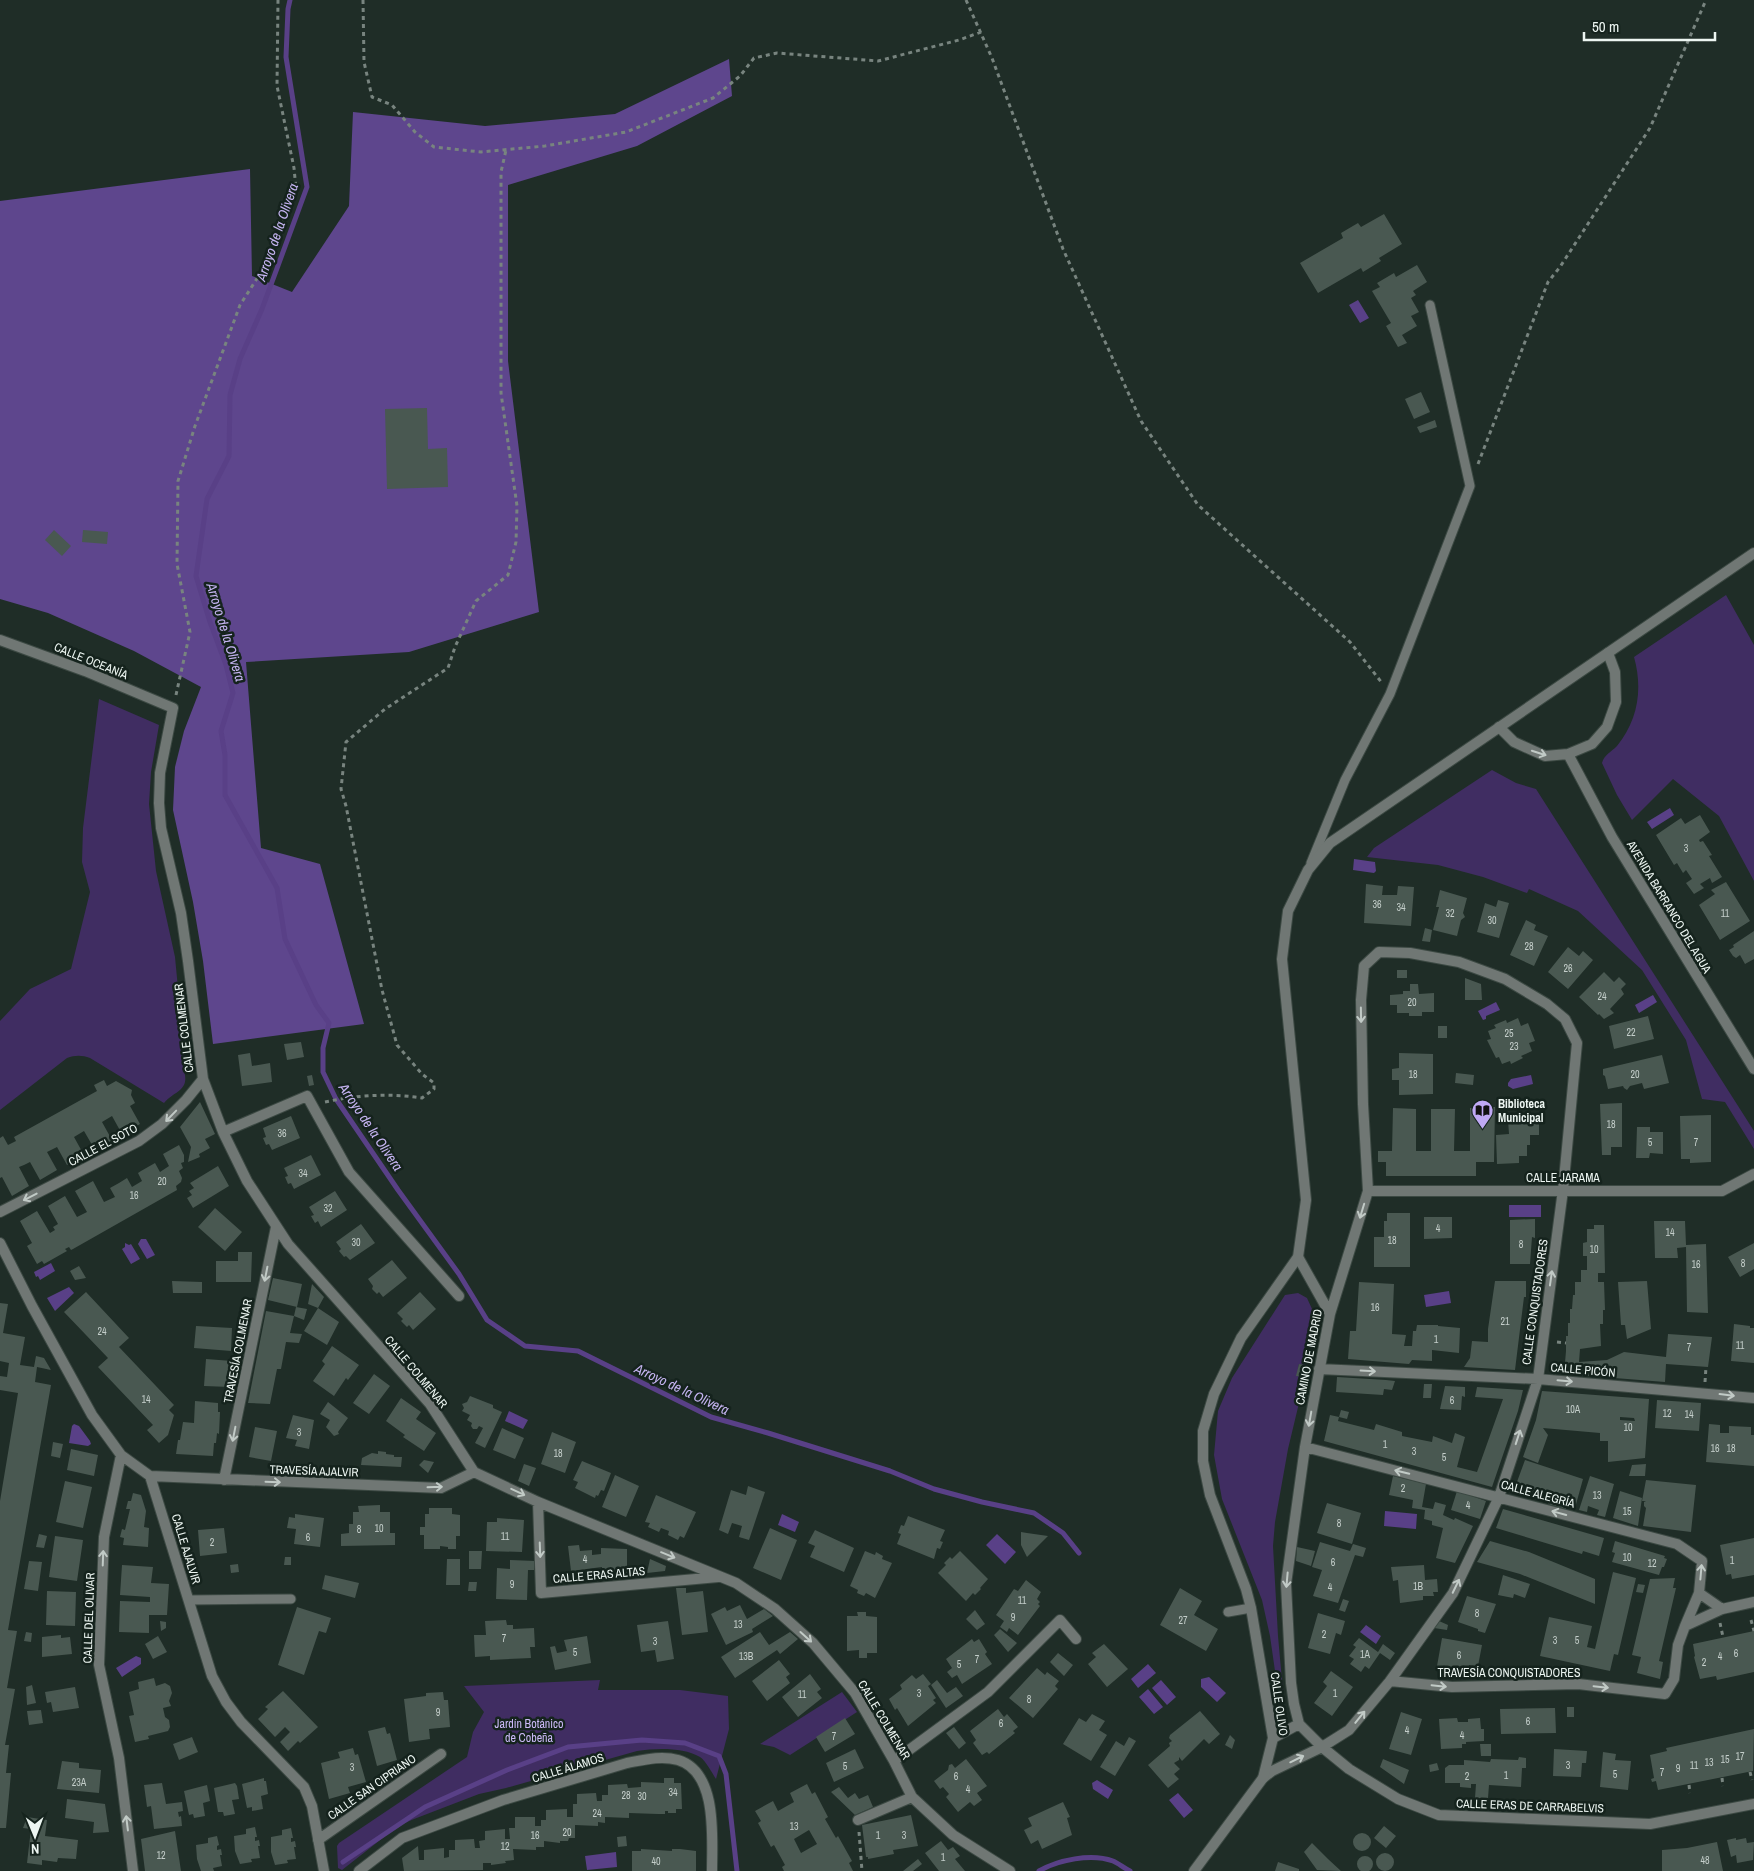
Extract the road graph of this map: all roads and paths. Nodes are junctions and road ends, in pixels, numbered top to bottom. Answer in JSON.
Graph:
{"nodes":[{"id":1,"x":278,"y":0,"type":"edge"},
{"id":2,"x":363,"y":0,"type":"edge"},
{"id":3,"x":966,"y":0,"type":"edge"},
{"id":4,"x":1706,"y":0,"type":"edge"},
{"id":5,"x":981,"y":32,"type":"junction"},
{"id":6,"x":506,"y":150,"type":"junction"},
{"id":7,"x":1430,"y":305,"type":"dead end"},
{"id":8,"x":1470,"y":486,"type":"junction"},
{"id":9,"x":1754,"y":553,"type":"edge"},
{"id":10,"x":0,"y":640,"type":"edge"},
{"id":11,"x":1608,"y":653,"type":"junction"},
{"id":12,"x":1390,"y":694,"type":"junction"},
{"id":13,"x":173,"y":708,"type":"junction"},
{"id":14,"x":1499,"y":727,"type":"junction"},
{"id":15,"x":1568,"y":754,"type":"junction"},
{"id":16,"x":1308,"y":870,"type":"junction"},
{"id":17,"x":1364,"y":966,"type":"joint"},
{"id":18,"x":1754,"y":1069,"type":"edge"},
{"id":19,"x":203,"y":1079,"type":"junction"},
{"id":20,"x":312,"y":1105,"type":"junction"},
{"id":21,"x":223,"y":1132,"type":"junction"},
{"id":22,"x":1754,"y":1174,"type":"edge"},
{"id":23,"x":1563,"y":1190,"type":"junction"},
{"id":24,"x":1368,"y":1191,"type":"junction"},
{"id":25,"x":0,"y":1212,"type":"edge"},
{"id":26,"x":276,"y":1227,"type":"junction"},
{"id":27,"x":0,"y":1243,"type":"edge"},
{"id":28,"x":1298,"y":1257,"type":"junction"},
{"id":29,"x":459,"y":1296,"type":"dead end"},
{"id":30,"x":1330,"y":1314,"type":"junction"},
{"id":31,"x":1557,"y":1342,"type":"dead end"},
{"id":32,"x":1566,"y":1343,"type":"dead end"},
{"id":33,"x":1706,"y":1367,"type":"dead end"},
{"id":34,"x":1319,"y":1369,"type":"junction"},
{"id":35,"x":1538,"y":1379,"type":"junction"},
{"id":36,"x":1700,"y":1382,"type":"dead end"},
{"id":37,"x":1754,"y":1398,"type":"edge"},
{"id":38,"x":1305,"y":1447,"type":"junction"},
{"id":39,"x":121,"y":1455,"type":"junction"},
{"id":40,"x":474,"y":1472,"type":"junction"},
{"id":41,"x":150,"y":1476,"type":"junction"},
{"id":42,"x":224,"y":1480,"type":"junction"},
{"id":43,"x":1499,"y":1496,"type":"junction"},
{"id":44,"x":538,"y":1502,"type":"junction"},
{"id":45,"x":721,"y":1577,"type":"junction"},
{"id":46,"x":1698,"y":1593,"type":"junction"},
{"id":47,"x":292,"y":1599,"type":"dead end"},
{"id":48,"x":188,"y":1600,"type":"junction"},
{"id":49,"x":1754,"y":1602,"type":"edge"},
{"id":50,"x":1251,"y":1608,"type":"junction"},
{"id":51,"x":1722,"y":1609,"type":"junction"},
{"id":52,"x":1228,"y":1612,"type":"dead end"},
{"id":53,"x":1752,"y":1620,"type":"dead end"},
{"id":54,"x":1721,"y":1623,"type":"dead end"},
{"id":55,"x":1685,"y":1626,"type":"junction"},
{"id":56,"x":1754,"y":1631,"type":"edge"},
{"id":57,"x":1724,"y":1637,"type":"dead end"},
{"id":58,"x":1076,"y":1639,"type":"dead end"},
{"id":59,"x":1390,"y":1681,"type":"junction"},
{"id":60,"x":1299,"y":1724,"type":"junction"},
{"id":61,"x":1274,"y":1738,"type":"junction"},
{"id":62,"x":1322,"y":1747,"type":"junction"},
{"id":63,"x":441,"y":1754,"type":"dead end"},
{"id":64,"x":894,"y":1761,"type":"junction"},
{"id":65,"x":1751,"y":1772,"type":"dead end"},
{"id":66,"x":1263,"y":1778,"type":"junction"},
{"id":67,"x":1721,"y":1778,"type":"dead end"},
{"id":68,"x":1753,"y":1780,"type":"edge"},
{"id":69,"x":1690,"y":1785,"type":"dead end"},
{"id":70,"x":1722,"y":1786,"type":"dead end"},
{"id":71,"x":1691,"y":1793,"type":"dead end"},
{"id":72,"x":912,"y":1797,"type":"junction"},
{"id":73,"x":1754,"y":1804,"type":"edge"},
{"id":74,"x":858,"y":1820,"type":"joint"},
{"id":75,"x":318,"y":1840,"type":"junction"},
{"id":76,"x":133,"y":1871,"type":"edge"},
{"id":77,"x":324,"y":1871,"type":"edge"},
{"id":78,"x":359,"y":1871,"type":"edge"},
{"id":79,"x":712,"y":1871,"type":"edge"},
{"id":80,"x":862,"y":1871,"type":"edge"},
{"id":81,"x":1010,"y":1871,"type":"edge"},
{"id":82,"x":1194,"y":1871,"type":"edge"}],
"edges":[{"from":1,"to":13,"type":"path"},
{"from":2,"to":6,"type":"path"},
{"from":3,"to":5,"type":"path"},
{"from":4,"to":8,"type":"path"},
{"from":5,"to":6,"type":"path"},
{"from":5,"to":12,"type":"path"},
{"from":6,"to":20,"type":"path"},
{"from":7,"to":8,"type":"lane"},
{"from":8,"to":12,"type":"lane"},
{"from":9,"to":11,"type":"street"},
{"from":10,"to":13,"type":"street","name":"CALLE OCEANÍA"},
{"from":11,"to":14,"type":"street"},
{"from":11,"to":15,"type":"street"},
{"from":12,"to":16,"type":"lane"},
{"from":13,"to":19,"type":"street","name":"CALLE COLMENAR"},
{"from":14,"to":15,"type":"street","one_way":true},
{"from":14,"to":16,"type":"street"},
{"from":15,"to":18,"type":"street","name":"AVENIDA BARRANCO DEL AGUA"},
{"from":16,"to":28,"type":"street"},
{"from":17,"to":23,"type":"street","name":"CALLE CONQUISTADORES"},
{"from":17,"to":24,"type":"street","name":"CAMINO DE MADRID","one_way":true},
{"from":19,"to":21,"type":"street","name":"CALLE COLMENAR"},
{"from":19,"to":25,"type":"street","name":"CALLE EL SOTO","one_way":true},
{"from":20,"to":21,"type":"street"},
{"from":20,"to":29,"type":"street"},
{"from":21,"to":26,"type":"street","name":"CALLE COLMENAR"},
{"from":22,"to":23,"type":"street","name":"CALLE JARAMA"},
{"from":23,"to":24,"type":"street","name":"CALLE JARAMA"},
{"from":35,"to":23,"type":"street","name":"CALLE CONQUISTADORES","one_way":true},
{"from":24,"to":30,"type":"street","name":"CAMINO DE MADRID","one_way":true},
{"from":26,"to":40,"type":"street","name":"CALLE COLMENAR"},
{"from":26,"to":42,"type":"street","name":"TRAVESÍA COLMENAR","one_way":true},
{"from":27,"to":39,"type":"street"},
{"from":28,"to":30,"type":"street"},
{"from":28,"to":50,"type":"street","name":"CALLE OLIVO"},
{"from":30,"to":34,"type":"street","name":"CAMINO DE MADRID"},
{"from":31,"to":32,"type":"path"},
{"from":33,"to":36,"type":"path"},
{"from":34,"to":35,"type":"street","name":"CALLE PICÓN","one_way":true},
{"from":34,"to":38,"type":"street","name":"CAMINO DE MADRID","one_way":true},
{"from":35,"to":37,"type":"street","name":"CALLE PICÓN","one_way":true},
{"from":43,"to":35,"type":"street","name":"CALLE CONQUISTADORES","one_way":true},
{"from":43,"to":38,"type":"street","name":"CALLE ALEGRÍA","one_way":true},
{"from":38,"to":60,"type":"street","name":"CAMINO DE MADRID","one_way":true},
{"from":39,"to":41,"type":"street"},
{"from":76,"to":39,"type":"street","name":"CALLE DEL OLIVAR","one_way":true},
{"from":42,"to":40,"type":"street","name":"TRAVESÍA AJALVIR","one_way":true},
{"from":40,"to":44,"type":"street","name":"CALLE COLMENAR","one_way":true},
{"from":41,"to":42,"type":"street","name":"TRAVESÍA AJALVIR"},
{"from":41,"to":48,"type":"street","name":"CALLE AJALVIR"},
{"from":46,"to":43,"type":"street","name":"CALLE ALEGRÍA","one_way":true},
{"from":59,"to":43,"type":"street","name":"CALLE CONQUISTADORES","one_way":true},
{"from":44,"to":45,"type":"street","name":"CALLE COLMENAR","one_way":true},
{"from":44,"to":45,"type":"street","name":"CALLE ERAS ALTAS","one_way":true},
{"from":45,"to":64,"type":"street","name":"CALLE COLMENAR","one_way":true},
{"from":46,"to":51,"type":"street"},
{"from":46,"to":55,"type":"street"},
{"from":47,"to":48,"type":"lane"},
{"from":48,"to":75,"type":"street","name":"CALLE AJALVIR"},
{"from":49,"to":51,"type":"street"},
{"from":50,"to":52,"type":"lane"},
{"from":50,"to":61,"type":"street","name":"CALLE OLIVO"},
{"from":51,"to":55,"type":"street"},
{"from":53,"to":56,"type":"path"},
{"from":54,"to":57,"type":"path"},
{"from":59,"to":55,"type":"street","name":"TRAVESÍA CONQUISTADORES","one_way":true},
{"from":58,"to":64,"type":"street"},
{"from":62,"to":59,"type":"street","name":"CALLE CONQUISTADORES","one_way":true},
{"from":60,"to":61,"type":"street"},
{"from":60,"to":62,"type":"street"},
{"from":61,"to":66,"type":"street","name":"CALLE OLIVO"},
{"from":66,"to":62,"type":"street","name":"CALLE CONQUISTADORES","one_way":true},
{"from":62,"to":73,"type":"street","name":"CALLE ERAS DE CARRABELVIS"},
{"from":63,"to":75,"type":"street","name":"CALLE SAN CIPRIANO"},
{"from":64,"to":72,"type":"street","name":"CALLE COLMENAR"},
{"from":65,"to":68,"type":"path"},
{"from":66,"to":82,"type":"street","name":"CALLE OLIVO"},
{"from":67,"to":70,"type":"path"},
{"from":69,"to":71,"type":"path"},
{"from":72,"to":74,"type":"street"},
{"from":72,"to":81,"type":"street","name":"CALLE COLMENAR"},
{"from":74,"to":80,"type":"path"},
{"from":75,"to":77,"type":"street","name":"CALLE AJALVIR"},
{"from":78,"to":79,"type":"street","name":"CALLE ÁLAMOS"}]}
